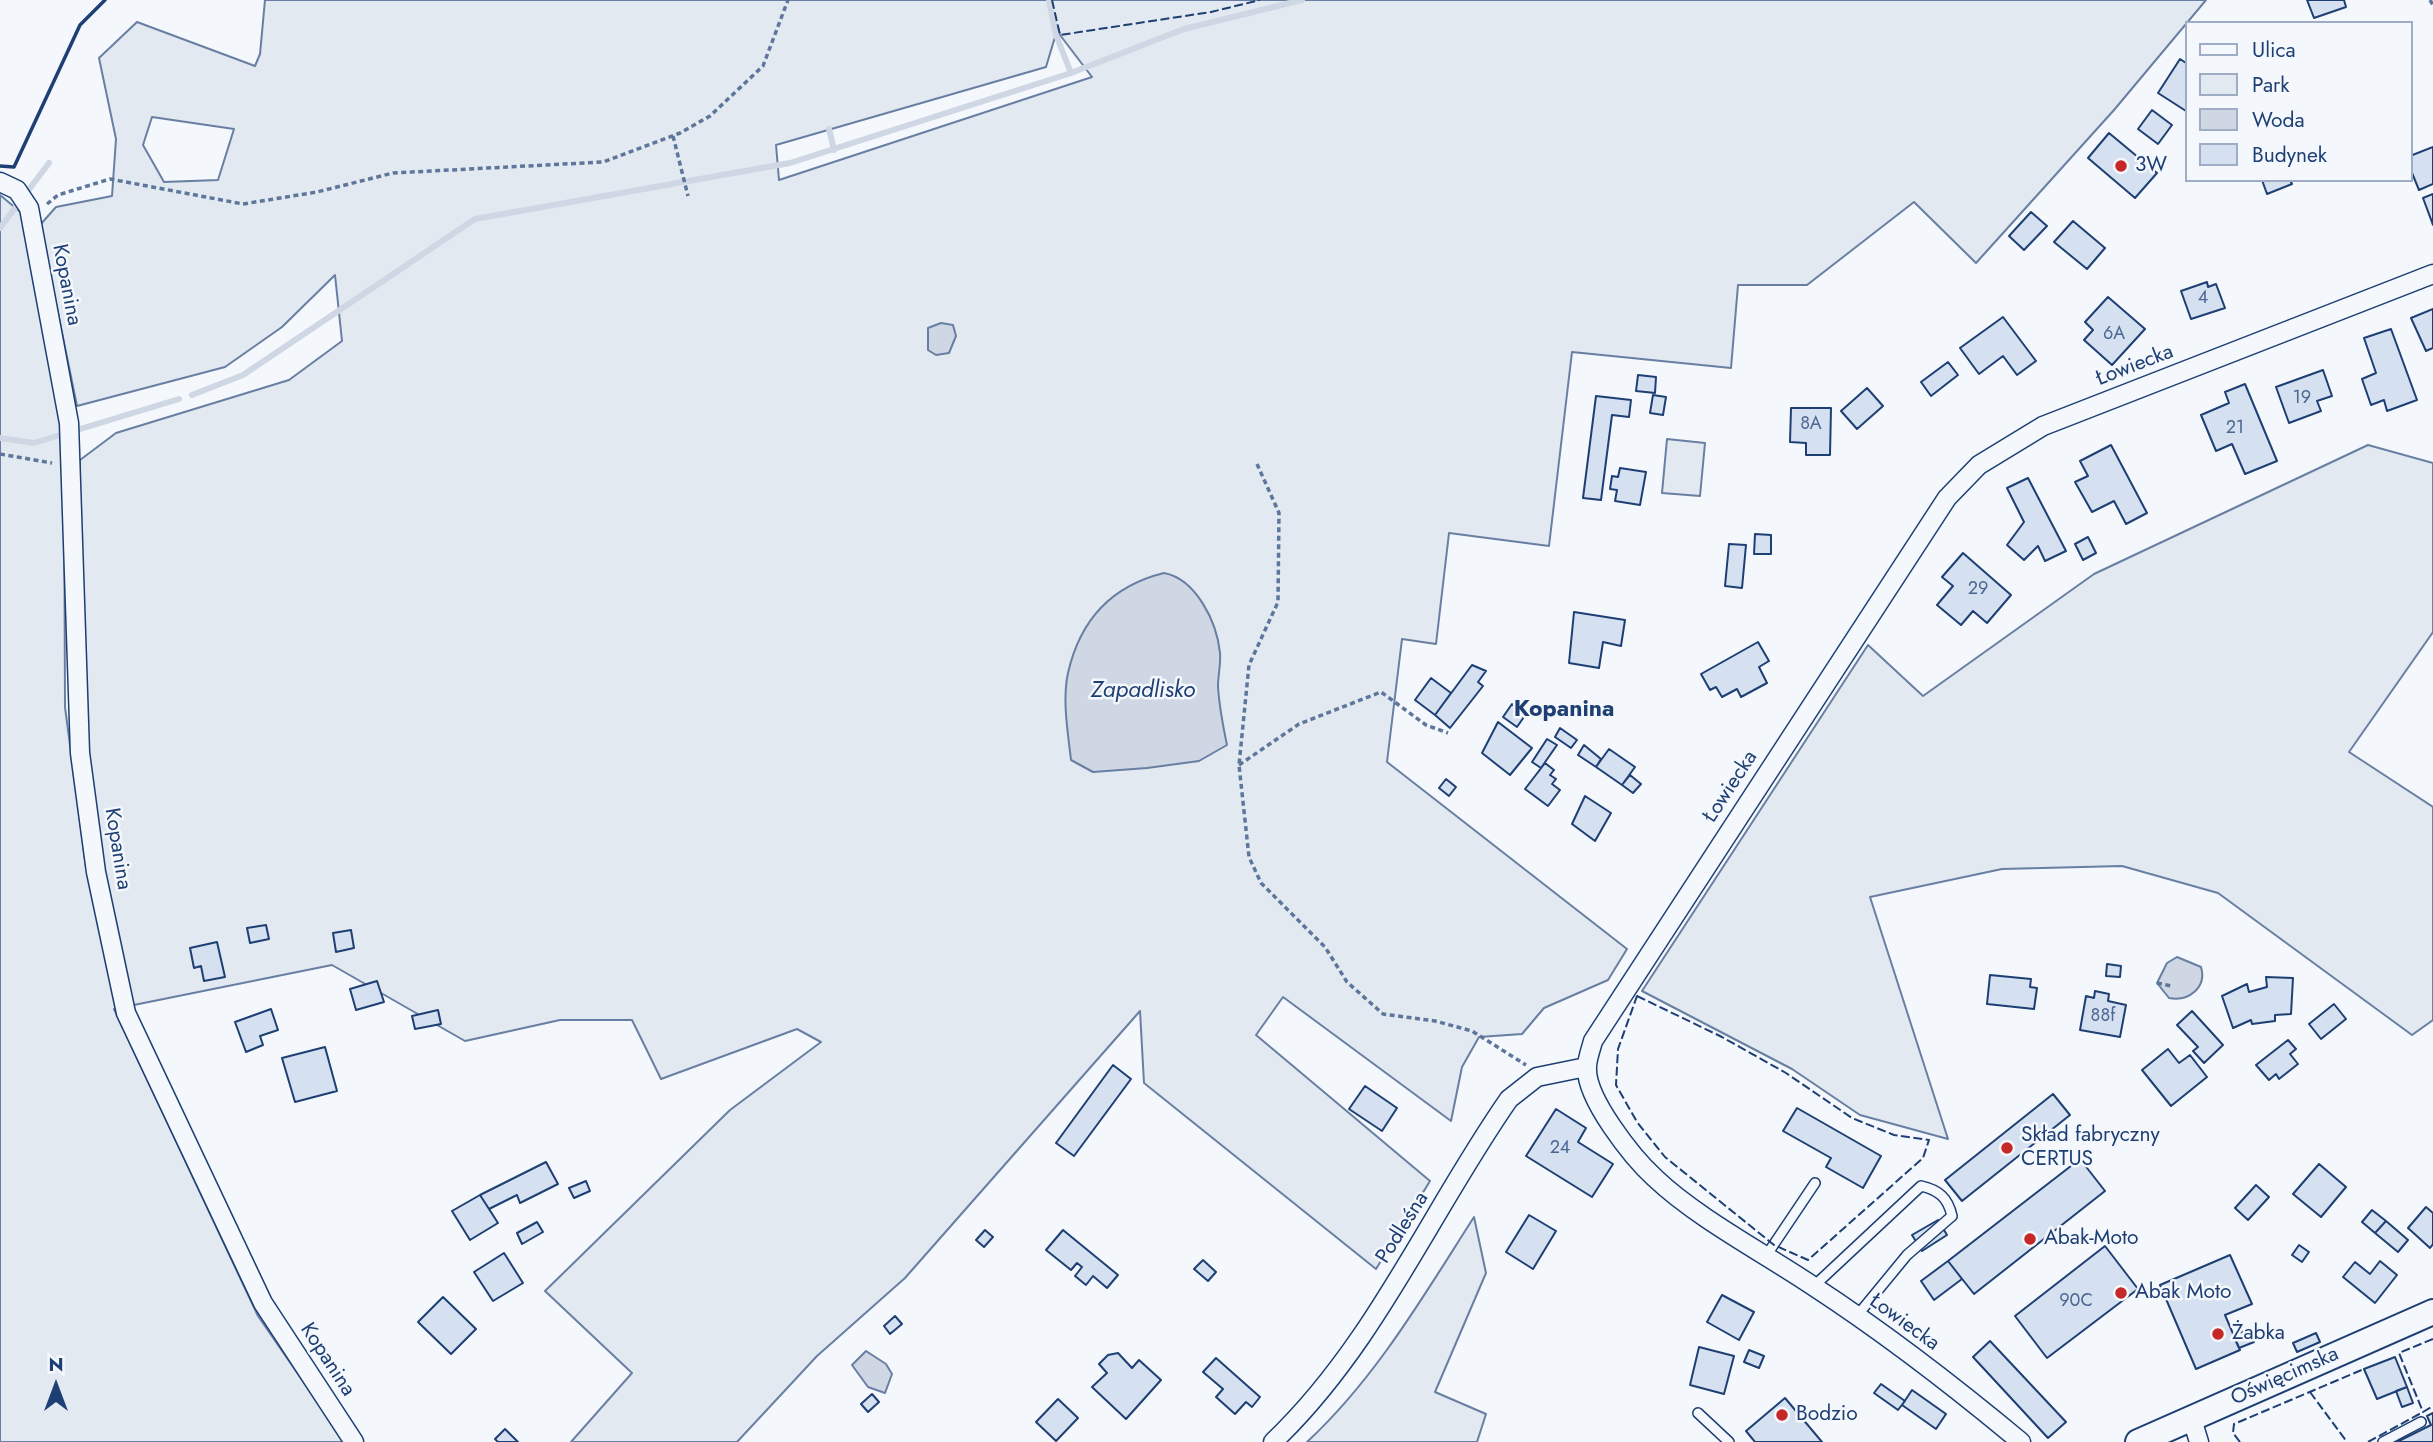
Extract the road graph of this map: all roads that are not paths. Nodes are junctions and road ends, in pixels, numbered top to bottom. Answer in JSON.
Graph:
{"nodes":[{"id":1,"x":0,"y":182,"type":"edge"},
{"id":2,"x":2433,"y":274,"type":"edge"},
{"id":3,"x":1586,"y":1068,"type":"junction"},
{"id":4,"x":1815,"y":1183,"type":"dead end"},
{"id":5,"x":1766,"y":1256,"type":"junction"},
{"id":6,"x":1814,"y":1286,"type":"junction"},
{"id":7,"x":2433,"y":1312,"type":"edge"},
{"id":8,"x":1856,"y":1317,"type":"junction"},
{"id":9,"x":1698,"y":1413,"type":"dead end"},
{"id":10,"x":2421,"y":1422,"type":"dead end"},
{"id":11,"x":2200,"y":1434,"type":"edge"},
{"id":12,"x":354,"y":1442,"type":"edge"},
{"id":13,"x":1273,"y":1442,"type":"edge"},
{"id":14,"x":1729,"y":1442,"type":"edge"},
{"id":15,"x":2021,"y":1442,"type":"edge"},
{"id":16,"x":2138,"y":1442,"type":"edge"},
{"id":17,"x":2383,"y":1442,"type":"edge"}],
"edges":[{"from":1,"to":12,"type":"street","name":"Kopanina"},
{"from":2,"to":3,"type":"street","name":"Łowiecka"},
{"from":3,"to":5,"type":"street","name":"Łowiecka"},
{"from":3,"to":13,"type":"street","name":"Podleśna"},
{"from":4,"to":5,"type":"lane"},
{"from":5,"to":6,"type":"street","name":"Łowiecka"},
{"from":6,"to":8,"type":"street","name":"Łowiecka"},
{"from":6,"to":8,"type":"lane"},
{"from":7,"to":11,"type":"street","name":"Oświęcimska"},
{"from":8,"to":15,"type":"street","name":"Łowiecka"},
{"from":9,"to":14,"type":"lane"},
{"from":10,"to":17,"type":"lane"},
{"from":11,"to":16,"type":"street","name":"Oświęcimska"}]}
